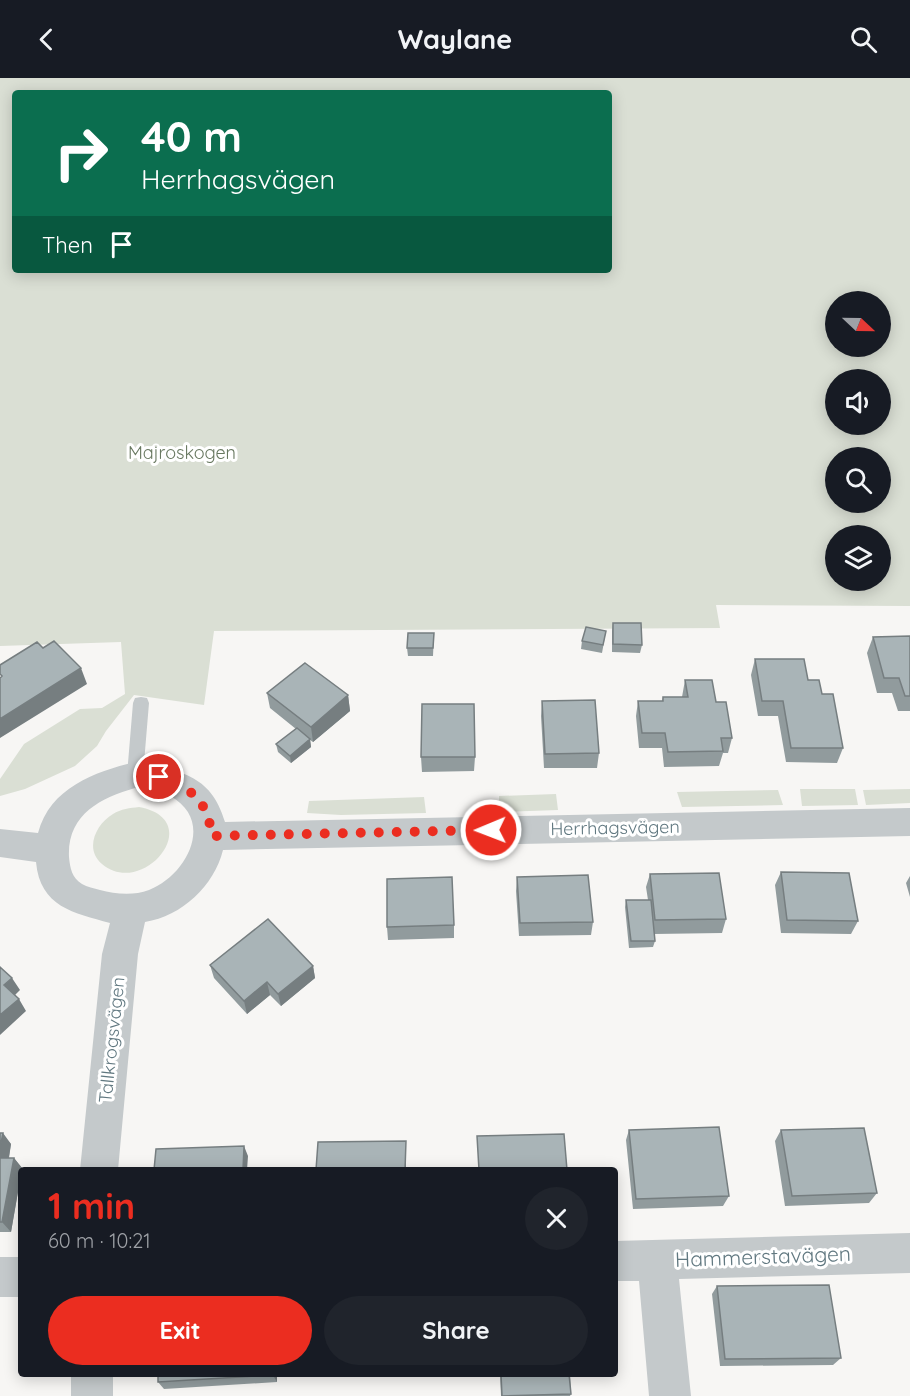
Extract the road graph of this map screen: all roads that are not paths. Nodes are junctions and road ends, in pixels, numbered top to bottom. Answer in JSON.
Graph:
{"nodes":[{"id":1,"x":141,"y":703,"type":"dead end"},
{"id":2,"x":135,"y":775,"type":"junction"},
{"id":3,"x":910,"y":822,"type":"edge"},
{"id":4,"x":212,"y":836,"type":"junction"},
{"id":5,"x":0,"y":843,"type":"edge"},
{"id":6,"x":50,"y":849,"type":"junction"},
{"id":7,"x":130,"y":912,"type":"junction"},
{"id":8,"x":99,"y":1167,"type":"edge"},
{"id":9,"x":910,"y":1253,"type":"edge"},
{"id":10,"x":657,"y":1260,"type":"junction"},
{"id":11,"x":618,"y":1261,"type":"edge"},
{"id":12,"x":0,"y":1277,"type":"edge"},
{"id":13,"x":18,"y":1277,"type":"edge"},
{"id":14,"x":92,"y":1377,"type":"edge"},
{"id":15,"x":92,"y":1396,"type":"edge"},
{"id":16,"x":670,"y":1396,"type":"edge"}],
"edges":[{"from":1,"to":2,"type":"lane"},
{"from":2,"to":4,"type":"street"},
{"from":2,"to":6,"type":"street"},
{"from":3,"to":4,"type":"street","name":"Herrhagsvägen"},
{"from":4,"to":7,"type":"street"},
{"from":5,"to":6,"type":"street"},
{"from":6,"to":7,"type":"street"},
{"from":7,"to":8,"type":"street","name":"Tallkrogsvägen"},
{"from":9,"to":10,"type":"street","name":"Hammerstavägen"},
{"from":10,"to":11,"type":"street","name":"Hammerstavägen"},
{"from":10,"to":16,"type":"street"},
{"from":12,"to":13,"type":"street"},
{"from":14,"to":15,"type":"street"}]}
